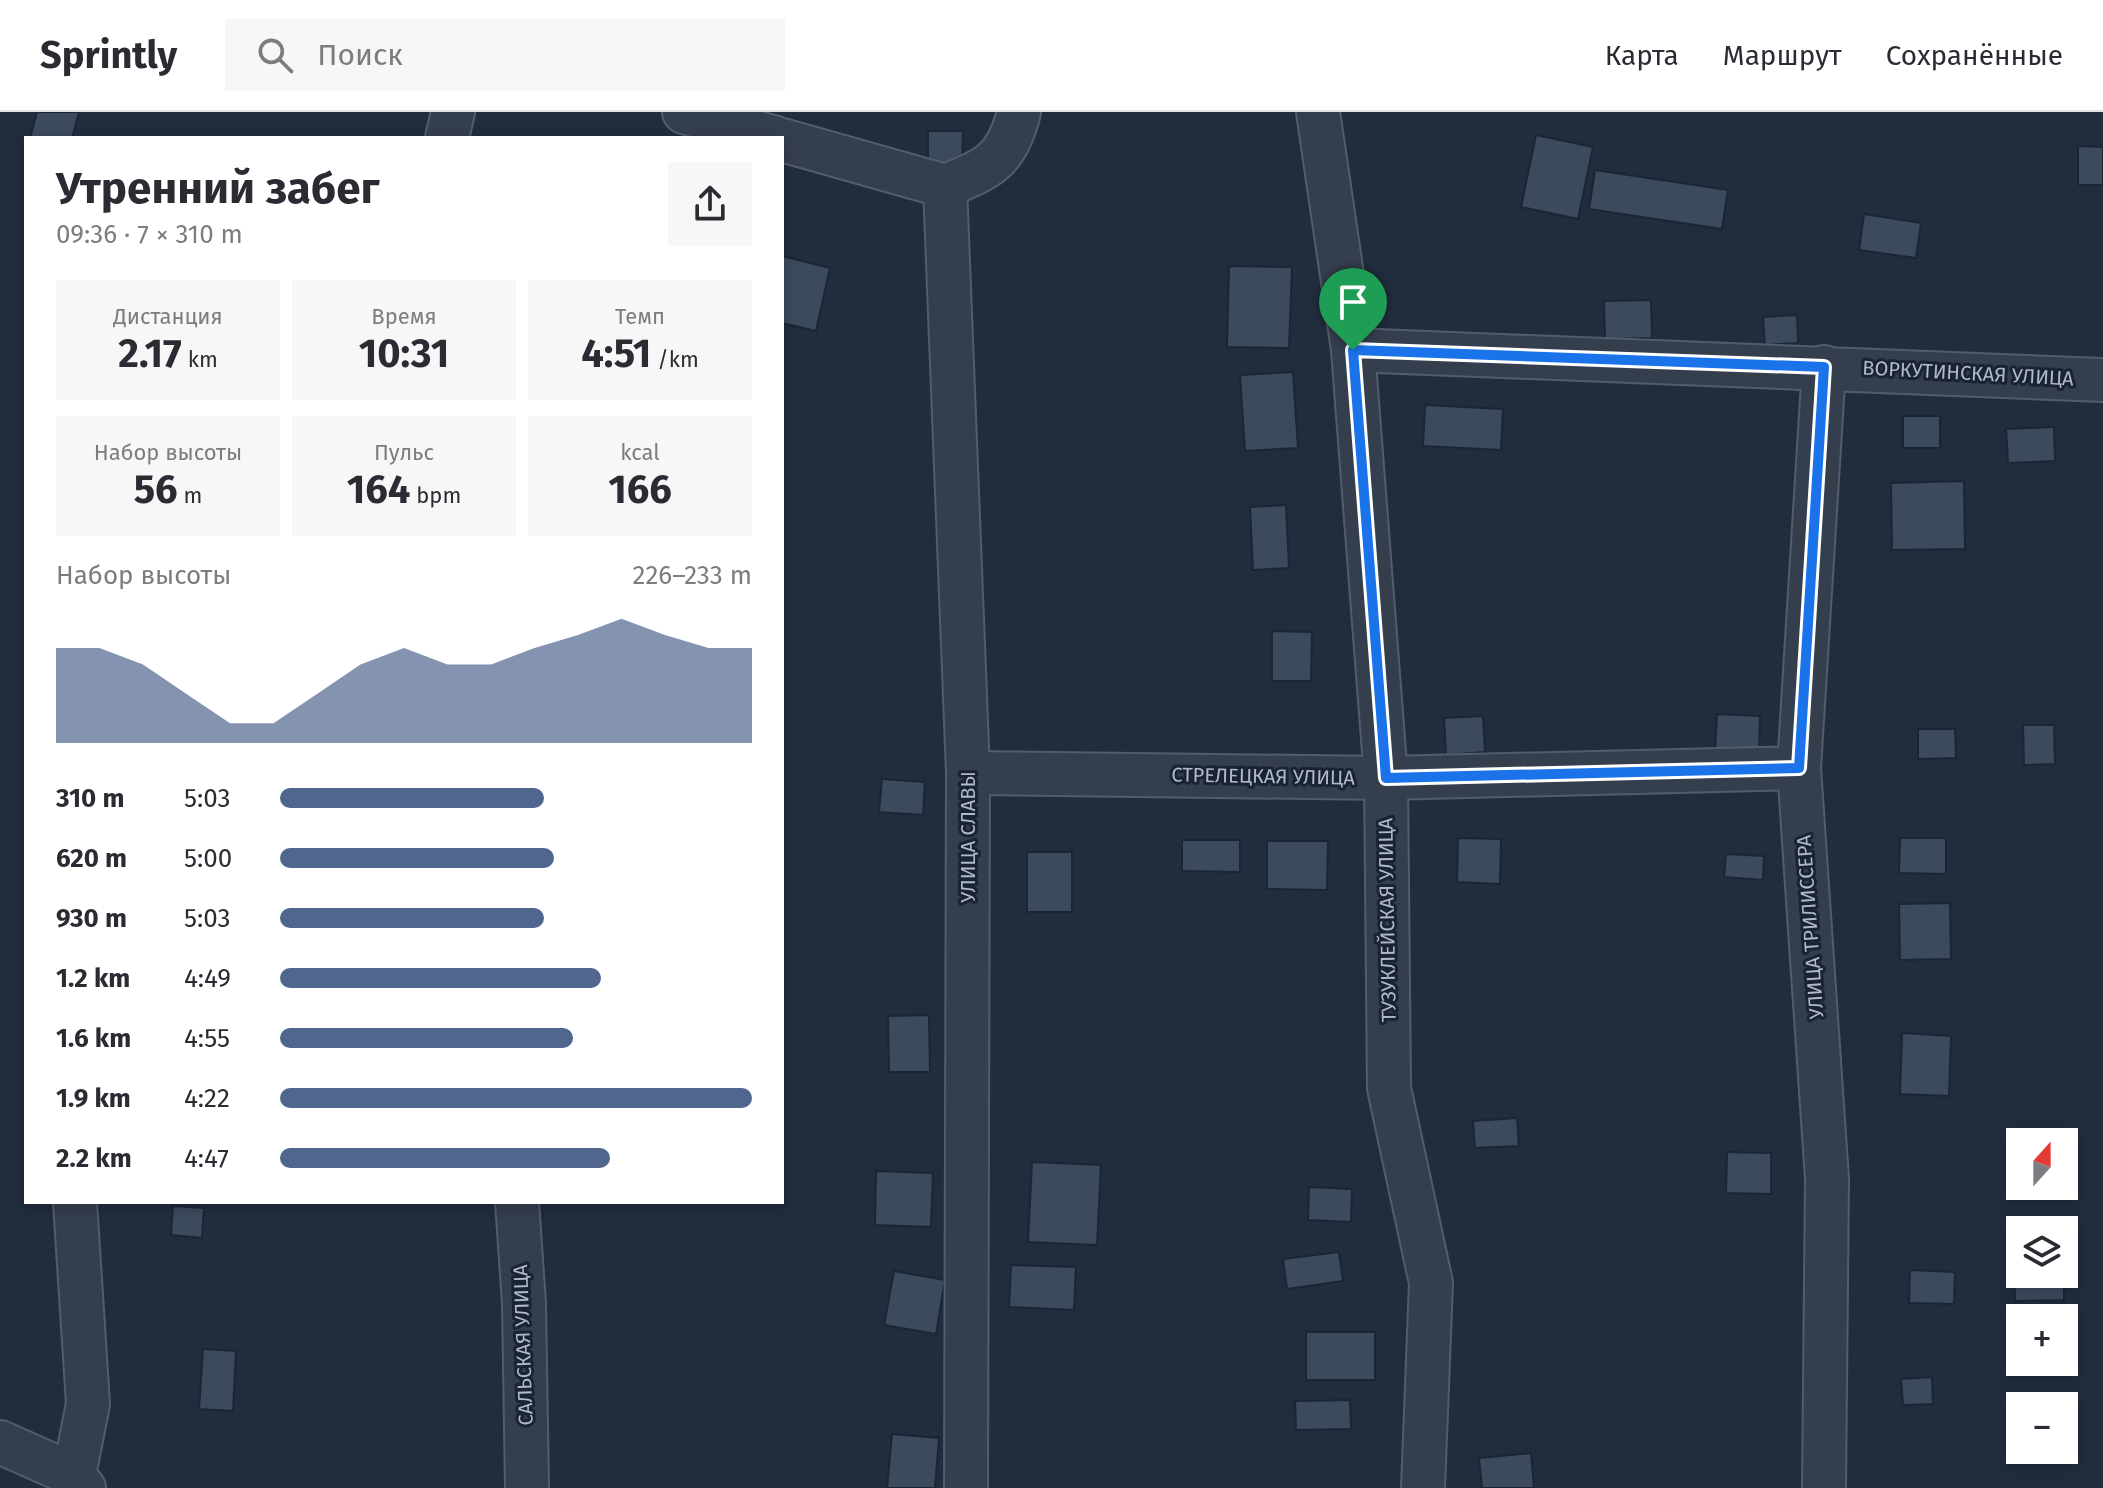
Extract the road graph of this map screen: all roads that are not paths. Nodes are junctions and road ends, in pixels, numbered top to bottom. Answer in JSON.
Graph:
{"nodes":[{"id":1,"x":453,"y":112,"type":"edge"},
{"id":2,"x":684,"y":112,"type":"edge"},
{"id":3,"x":1019,"y":112,"type":"edge"},
{"id":4,"x":1318,"y":112,"type":"edge"},
{"id":5,"x":447,"y":136,"type":"edge"},
{"id":6,"x":769,"y":136,"type":"edge"},
{"id":7,"x":784,"y":141,"type":"edge"},
{"id":8,"x":945,"y":186,"type":"junction"},
{"id":9,"x":1353,"y":350,"type":"junction"},
{"id":10,"x":1824,"y":367,"type":"junction"},
{"id":11,"x":2103,"y":380,"type":"edge"},
{"id":12,"x":1799,"y":768,"type":"junction"},
{"id":13,"x":968,"y":773,"type":"junction"},
{"id":14,"x":1386,"y":778,"type":"junction"},
{"id":15,"x":75,"y":1204,"type":"edge"},
{"id":16,"x":517,"y":1204,"type":"edge"},
{"id":17,"x":0,"y":1442,"type":"edge"},
{"id":18,"x":79,"y":1482,"type":"edge"},
{"id":19,"x":527,"y":1488,"type":"edge"},
{"id":20,"x":966,"y":1488,"type":"edge"},
{"id":21,"x":1423,"y":1488,"type":"edge"},
{"id":22,"x":1824,"y":1488,"type":"edge"}],
"edges":[{"from":1,"to":5,"type":"street"},
{"from":2,"to":6,"type":"street"},
{"from":3,"to":8,"type":"street"},
{"from":4,"to":9,"type":"street","name":"ТУЗУКЛЕЙСКАЯ УЛИЦА"},
{"from":7,"to":8,"type":"street"},
{"from":8,"to":13,"type":"street","name":"УЛИЦА СЛАВЫ"},
{"from":9,"to":10,"type":"street","name":"ВОРКУТИНСКАЯ УЛИЦА"},
{"from":9,"to":14,"type":"street","name":"ТУЗУКЛЕЙСКАЯ УЛИЦА"},
{"from":10,"to":11,"type":"street","name":"ВОРКУТИНСКАЯ УЛИЦА"},
{"from":10,"to":12,"type":"street","name":"УЛИЦА ТРИЛИССЕРА"},
{"from":12,"to":14,"type":"street","name":"СТРЕЛЕЦКАЯ УЛИЦА"},
{"from":12,"to":22,"type":"street","name":"УЛИЦА ТРИЛИССЕРА"},
{"from":13,"to":14,"type":"street","name":"СТРЕЛЕЦКАЯ УЛИЦА"},
{"from":13,"to":20,"type":"street","name":"УЛИЦА СЛАВЫ"},
{"from":14,"to":21,"type":"street","name":"ТУЗУКЛЕЙСКАЯ УЛИЦА"},
{"from":15,"to":18,"type":"street"},
{"from":16,"to":19,"type":"street","name":"САЛЬСКАЯ УЛИЦА"},
{"from":17,"to":18,"type":"street"}]}
